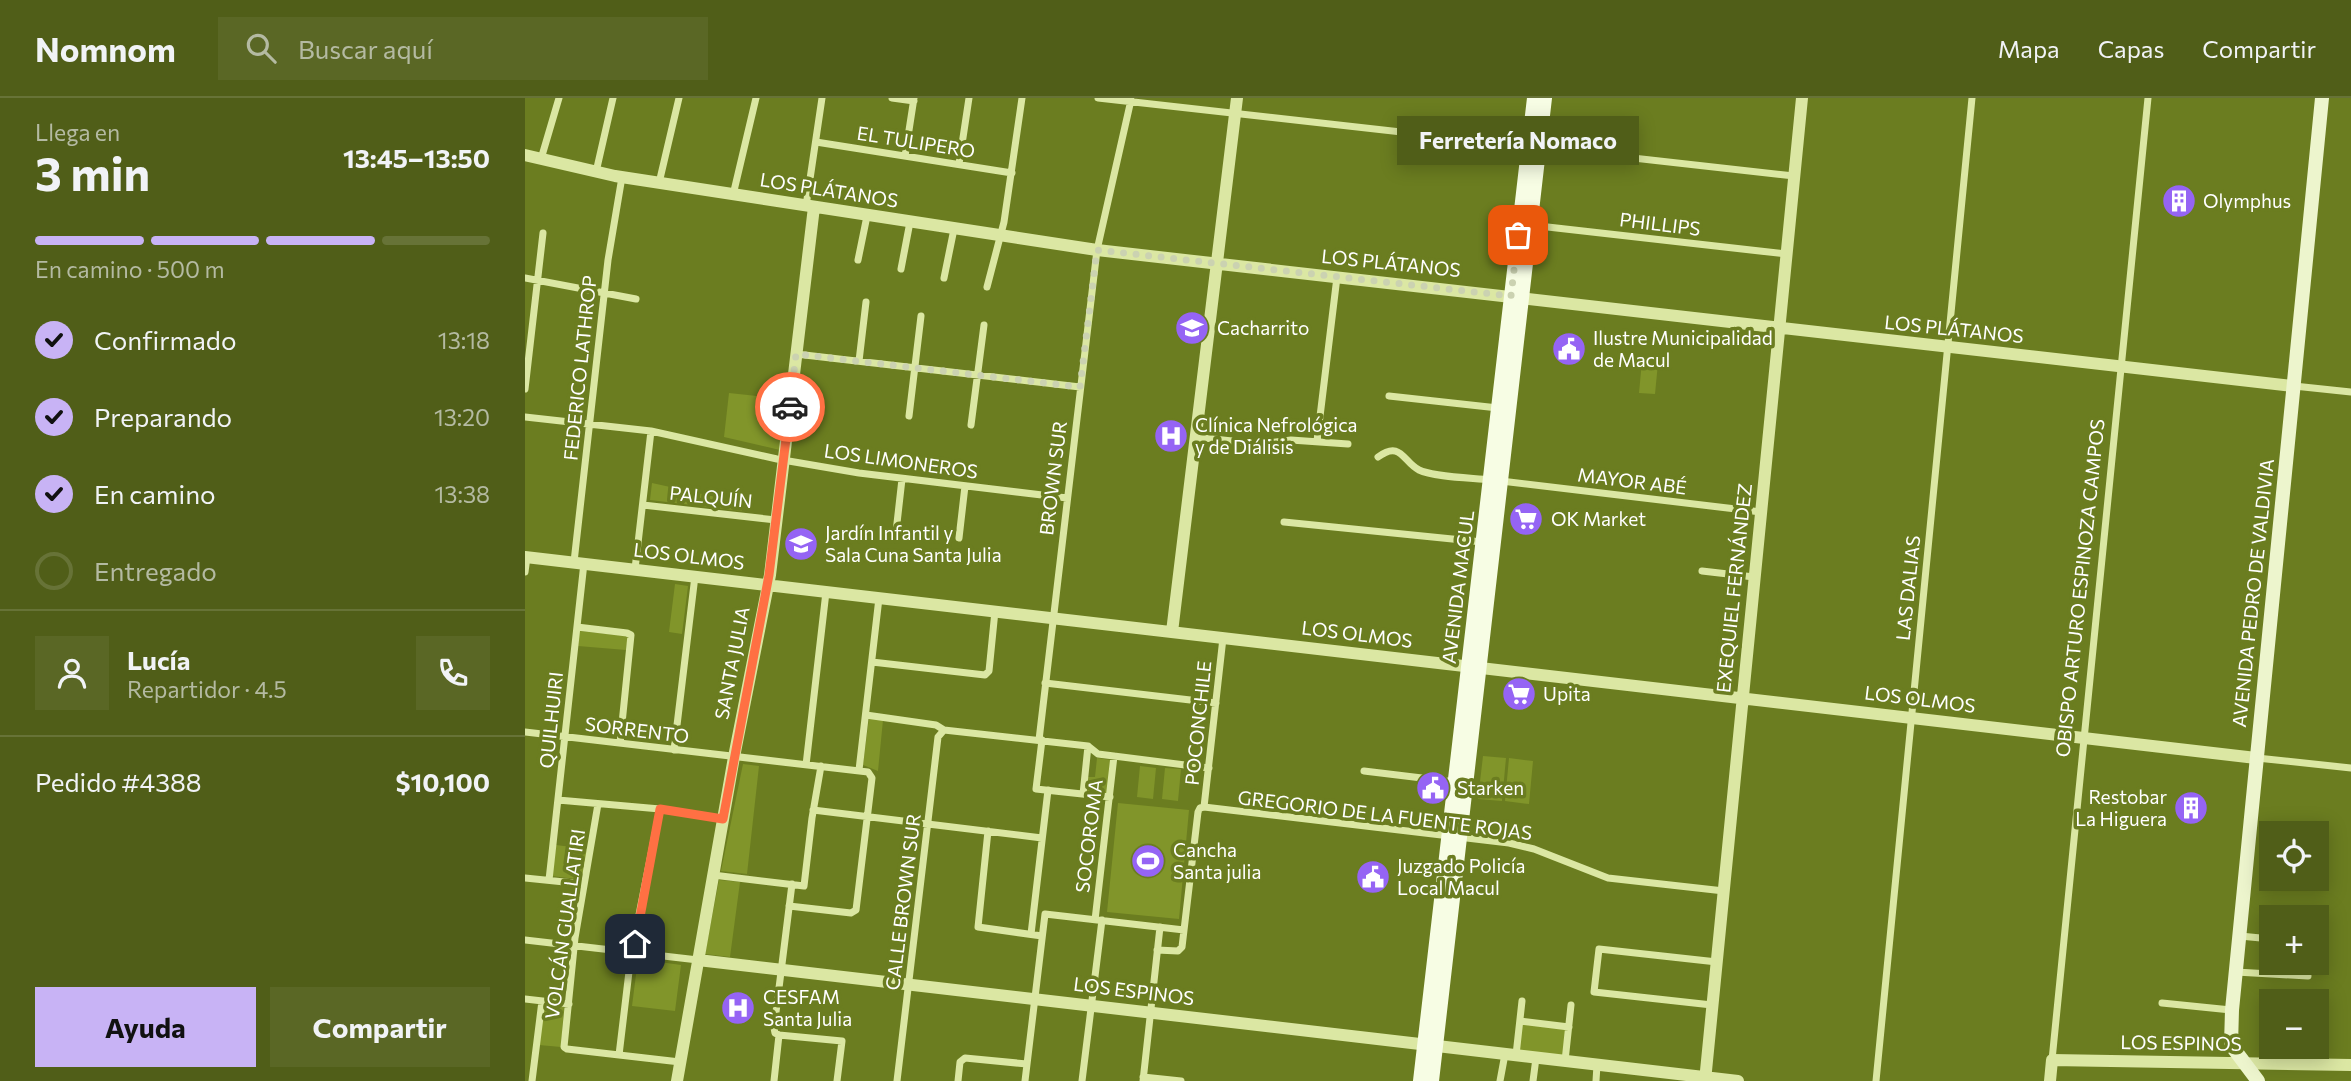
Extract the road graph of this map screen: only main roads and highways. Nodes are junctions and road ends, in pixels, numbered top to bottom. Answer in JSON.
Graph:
{"nodes":[{"id":1,"x":1534,"y":98,"type":"edge"},
{"id":2,"x":1545,"y":98,"type":"edge"},
{"id":3,"x":2322,"y":99,"type":"edge"},
{"id":4,"x":1534,"y":147,"type":"junction"},
{"id":5,"x":1516,"y":297,"type":"junction"},
{"id":6,"x":1495,"y":481,"type":"junction"},
{"id":7,"x":1474,"y":667,"type":"junction"},
{"id":8,"x":1455,"y":837,"type":"junction"},
{"id":9,"x":1430,"y":1045,"type":"junction"},
{"id":10,"x":1420,"y":1081,"type":"edge"},
{"id":11,"x":1432,"y":1081,"type":"edge"},
{"id":12,"x":2258,"y":1081,"type":"edge"}],
"edges":[{"from":1,"to":4,"type":"main road","name":"AVENIDA MACUL"},
{"from":2,"to":4,"type":"main road","name":"AVENIDA MACUL"},
{"from":3,"to":12,"type":"main road","name":"AVENIDA PEDRO DE VALDIVIA"},
{"from":4,"to":5,"type":"main road","name":"AVENIDA MACUL"},
{"from":4,"to":5,"type":"main road","name":"AVENIDA MACUL"},
{"from":5,"to":6,"type":"main road","name":"AVENIDA MACUL"},
{"from":5,"to":6,"type":"main road","name":"AVENIDA MACUL"},
{"from":6,"to":7,"type":"main road","name":"AVENIDA MACUL"},
{"from":7,"to":8,"type":"main road","name":"AVENIDA MACUL"},
{"from":7,"to":8,"type":"main road","name":"AVENIDA MACUL"},
{"from":8,"to":9,"type":"main road","name":"AVENIDA MACUL"},
{"from":9,"to":10,"type":"main road","name":"AVENIDA MACUL"},
{"from":9,"to":11,"type":"main road","name":"AVENIDA MACUL"}]}
